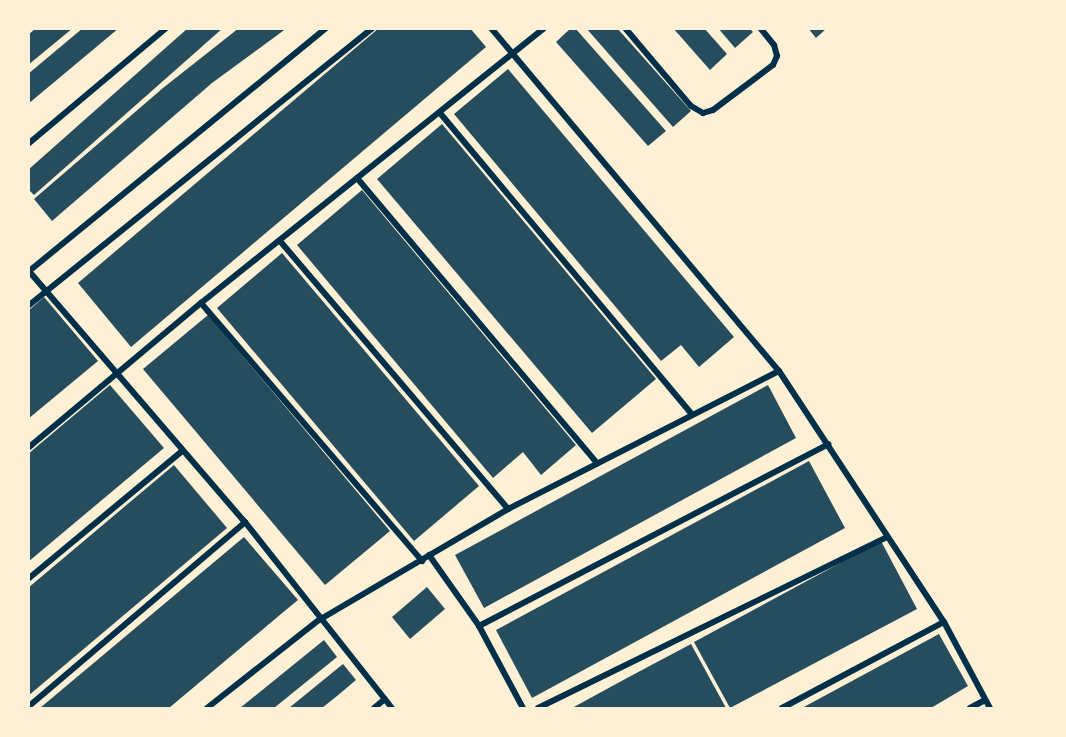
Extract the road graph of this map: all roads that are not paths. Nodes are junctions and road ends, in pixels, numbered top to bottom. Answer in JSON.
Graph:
{"nodes":[{"id":1,"x":166,"y":28,"type":"edge"},
{"id":2,"x":326,"y":28,"type":"edge"},
{"id":3,"x":374,"y":28,"type":"edge"},
{"id":4,"x":491,"y":28,"type":"edge"},
{"id":5,"x":544,"y":28,"type":"edge"},
{"id":6,"x":625,"y":28,"type":"edge"},
{"id":7,"x":760,"y":28,"type":"edge"},
{"id":8,"x":512,"y":53,"type":"junction"},
{"id":9,"x":440,"y":113,"type":"junction"},
{"id":10,"x":28,"y":144,"type":"edge"},
{"id":11,"x":357,"y":178,"type":"junction"},
{"id":12,"x":280,"y":241,"type":"junction"},
{"id":13,"x":29,"y":271,"type":"edge"},
{"id":14,"x":48,"y":290,"type":"junction"},
{"id":15,"x":201,"y":303,"type":"junction"},
{"id":16,"x":28,"y":306,"type":"edge"},
{"id":17,"x":779,"y":371,"type":"junction"},
{"id":18,"x":118,"y":373,"type":"junction"},
{"id":19,"x":692,"y":414,"type":"junction"},
{"id":20,"x":828,"y":444,"type":"junction"},
{"id":21,"x":28,"y":448,"type":"edge"},
{"id":22,"x":181,"y":452,"type":"junction"},
{"id":23,"x":597,"y":464,"type":"junction"},
{"id":24,"x":508,"y":509,"type":"junction"},
{"id":25,"x":245,"y":522,"type":"junction"},
{"id":26,"x":887,"y":537,"type":"junction"},
{"id":27,"x":429,"y":555,"type":"junction"},
{"id":28,"x":422,"y":561,"type":"junction"},
{"id":29,"x":28,"y":579,"type":"edge"},
{"id":30,"x":319,"y":620,"type":"junction"},
{"id":31,"x":944,"y":622,"type":"junction"},
{"id":32,"x":479,"y":626,"type":"junction"},
{"id":33,"x":385,"y":699,"type":"junction"},
{"id":34,"x":985,"y":700,"type":"junction"},
{"id":35,"x":28,"y":707,"type":"edge"},
{"id":36,"x":207,"y":708,"type":"edge"},
{"id":37,"x":374,"y":708,"type":"edge"},
{"id":38,"x":392,"y":708,"type":"edge"},
{"id":39,"x":523,"y":708,"type":"edge"},
{"id":40,"x":538,"y":708,"type":"edge"},
{"id":41,"x":782,"y":708,"type":"edge"},
{"id":42,"x":970,"y":708,"type":"edge"},
{"id":43,"x":990,"y":708,"type":"edge"}],
"edges":[{"from":1,"to":10,"type":"street"},
{"from":2,"to":13,"type":"street"},
{"from":3,"to":14,"type":"street"},
{"from":4,"to":8,"type":"street"},
{"from":5,"to":8,"type":"street"},
{"from":6,"to":7,"type":"street"},
{"from":8,"to":9,"type":"street"},
{"from":8,"to":17,"type":"street"},
{"from":9,"to":11,"type":"street"},
{"from":9,"to":19,"type":"street"},
{"from":11,"to":12,"type":"street"},
{"from":11,"to":23,"type":"street"},
{"from":12,"to":15,"type":"street"},
{"from":12,"to":24,"type":"street"},
{"from":13,"to":14,"type":"street"},
{"from":14,"to":16,"type":"street"},
{"from":14,"to":18,"type":"street"},
{"from":15,"to":18,"type":"street"},
{"from":15,"to":28,"type":"street"},
{"from":17,"to":19,"type":"street"},
{"from":17,"to":20,"type":"street"},
{"from":18,"to":21,"type":"street"},
{"from":18,"to":22,"type":"street"},
{"from":19,"to":23,"type":"street"},
{"from":20,"to":26,"type":"street"},
{"from":20,"to":32,"type":"street"},
{"from":22,"to":25,"type":"street"},
{"from":22,"to":29,"type":"street"},
{"from":23,"to":24,"type":"street"},
{"from":24,"to":27,"type":"street"},
{"from":25,"to":30,"type":"street"},
{"from":25,"to":35,"type":"street"},
{"from":26,"to":31,"type":"street"},
{"from":26,"to":40,"type":"street"},
{"from":27,"to":28,"type":"street"},
{"from":27,"to":32,"type":"street"},
{"from":28,"to":30,"type":"street"},
{"from":30,"to":33,"type":"street"},
{"from":30,"to":36,"type":"street"},
{"from":31,"to":34,"type":"street"},
{"from":31,"to":41,"type":"street"},
{"from":32,"to":39,"type":"street"},
{"from":33,"to":37,"type":"street"},
{"from":33,"to":38,"type":"street"},
{"from":34,"to":42,"type":"street"},
{"from":34,"to":43,"type":"street"}]}
